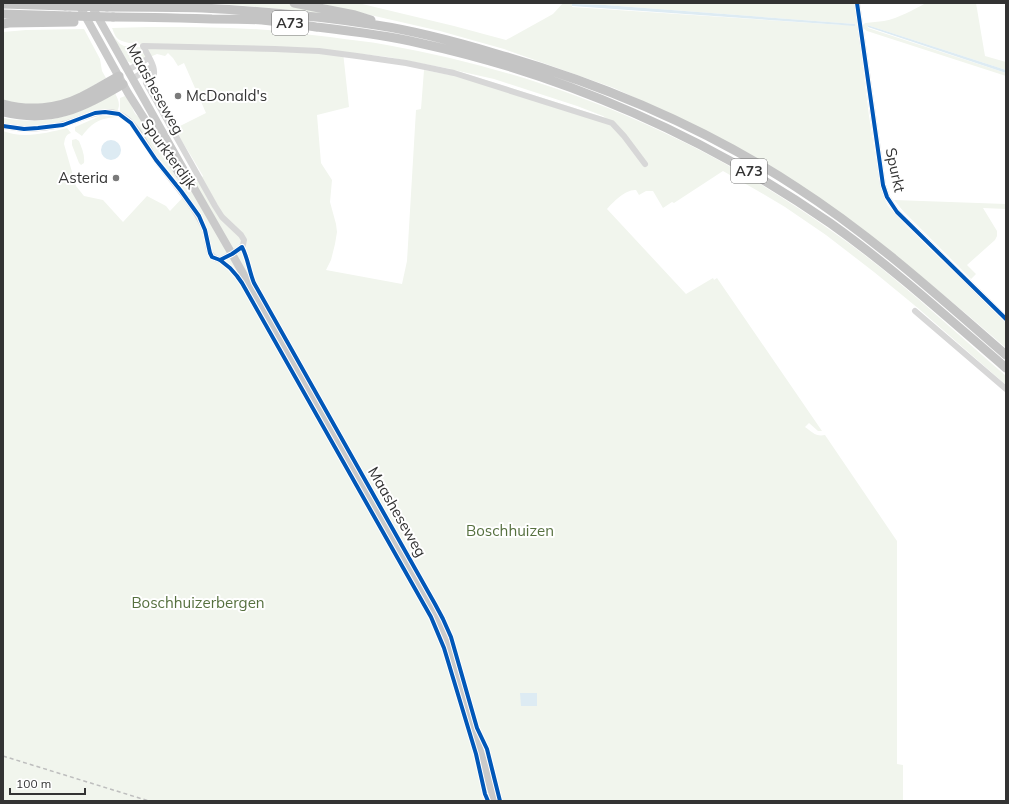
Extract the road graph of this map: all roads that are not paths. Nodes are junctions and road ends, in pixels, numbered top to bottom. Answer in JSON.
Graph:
{"nodes":[{"id":1,"x":78,"y":3,"type":"edge"},
{"id":2,"x":90,"y":3,"type":"edge"},
{"id":3,"x":294,"y":3,"type":"edge"},
{"id":4,"x":857,"y":3,"type":"edge"},
{"id":5,"x":3,"y":4,"type":"edge"},
{"id":6,"x":3,"y":14,"type":"edge"},
{"id":7,"x":72,"y":19,"type":"junction"},
{"id":8,"x":3,"y":24,"type":"edge"},
{"id":9,"x":391,"y":28,"type":"junction"},
{"id":10,"x":149,"y":58,"type":"junction"},
{"id":11,"x":153,"y":66,"type":"junction"},
{"id":12,"x":128,"y":70,"type":"junction"},
{"id":13,"x":132,"y":78,"type":"junction"},
{"id":14,"x":121,"y":80,"type":"junction"},
{"id":15,"x":3,"y":104,"type":"edge"},
{"id":16,"x":3,"y":112,"type":"edge"},
{"id":17,"x":3,"y":126,"type":"edge"},
{"id":18,"x":645,"y":164,"type":"dead end"},
{"id":19,"x":194,"y":188,"type":"junction"},
{"id":20,"x":232,"y":254,"type":"junction"},
{"id":21,"x":915,"y":311,"type":"dead end"},
{"id":22,"x":1006,"y":319,"type":"edge"},
{"id":23,"x":1006,"y":355,"type":"edge"},
{"id":24,"x":1006,"y":368,"type":"edge"},
{"id":25,"x":1006,"y":389,"type":"edge"},
{"id":26,"x":495,"y":801,"type":"edge"}],
"edges":[{"from":1,"to":14,"type":"main road","name":"Maasheseweg"},
{"from":2,"to":12,"type":"main road","name":"Maasheseweg"},
{"from":3,"to":9,"type":"highway","number":"A73"},
{"from":4,"to":22,"type":"street","name":"Spurkt"},
{"from":5,"to":9,"type":"highway","number":"A73","bridge":true},
{"from":6,"to":7,"type":"highway","number":"A73"},
{"from":7,"to":8,"type":"highway","number":"A73"},
{"from":7,"to":24,"type":"highway","number":"A73","bridge":true},
{"from":9,"to":23,"type":"highway","number":"A73"},
{"from":10,"to":11,"type":"street"},
{"from":10,"to":12,"type":"street"},
{"from":10,"to":18,"type":"street"},
{"from":11,"to":13,"type":"street"},
{"from":11,"to":20,"type":"street"},
{"from":12,"to":13,"type":"main road","name":"Maasheseweg"},
{"from":12,"to":14,"type":"main road"},
{"from":13,"to":14,"type":"main road"},
{"from":13,"to":19,"type":"main road","name":"Maasheseweg"},
{"from":14,"to":15,"type":"highway"},
{"from":14,"to":16,"type":"highway"},
{"from":14,"to":19,"type":"main road","name":"Maasheseweg"},
{"from":17,"to":20,"type":"street","name":"Spurkterdijk"},
{"from":19,"to":20,"type":"main road","name":"Maasheseweg"},
{"from":20,"to":26,"type":"main road","name":"Maasheseweg"},
{"from":21,"to":25,"type":"street"}]}
